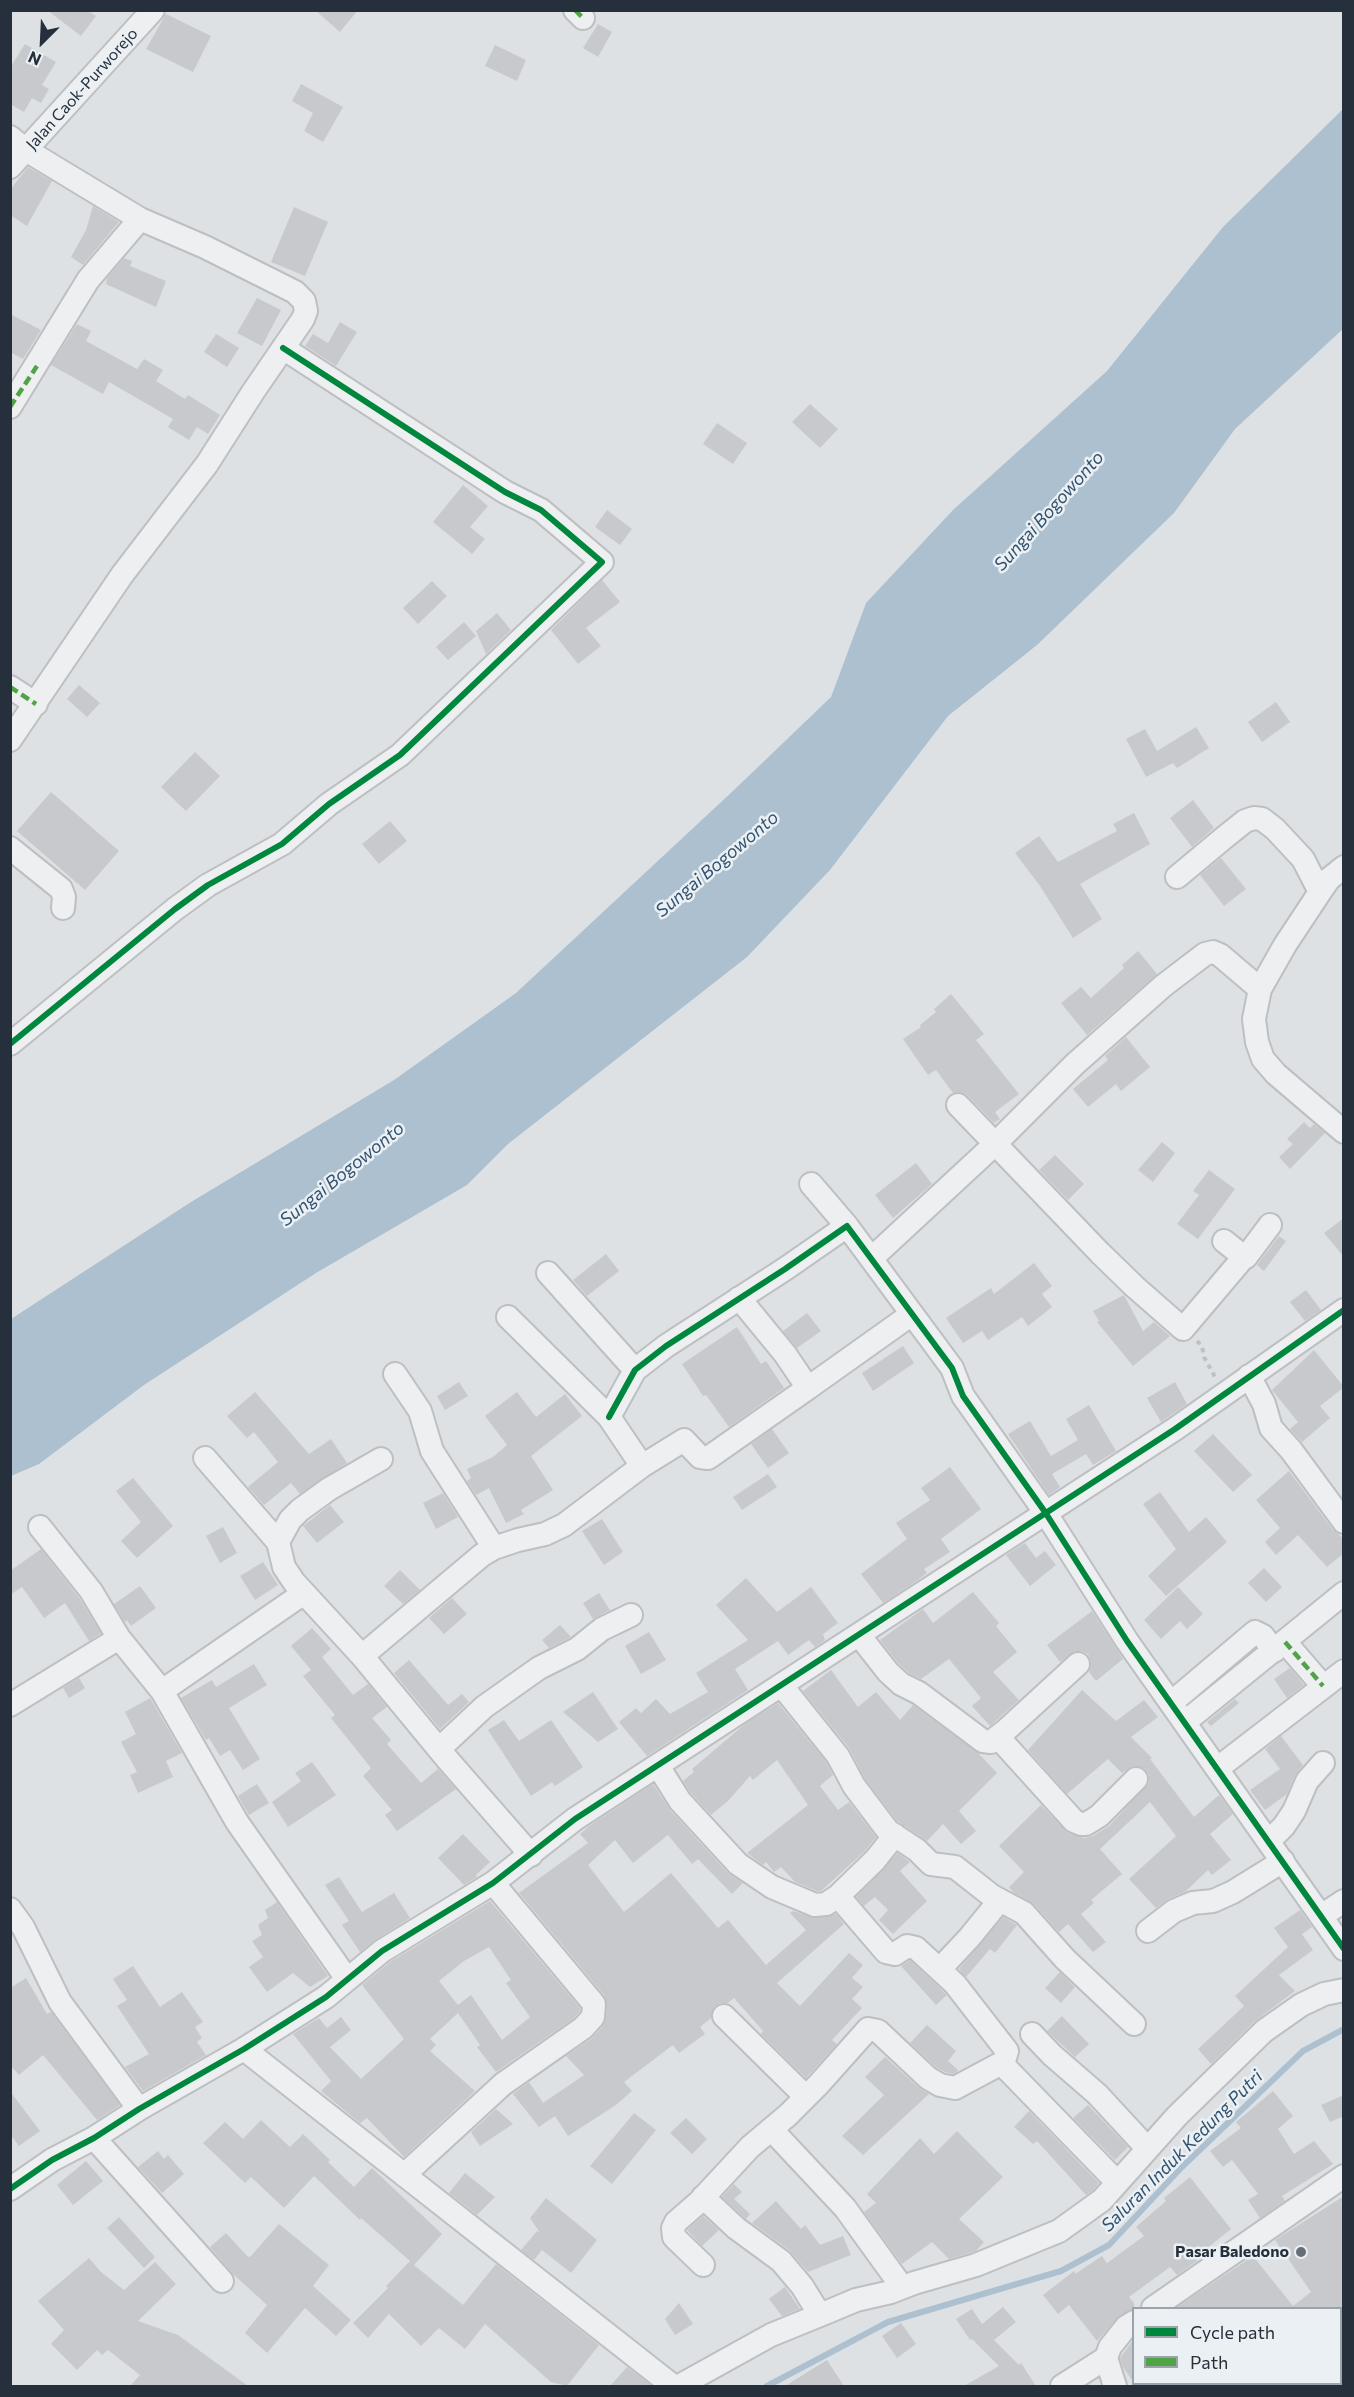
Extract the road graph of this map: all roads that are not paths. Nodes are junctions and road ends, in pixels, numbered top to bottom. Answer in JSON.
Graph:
{"nodes":[{"id":1,"x":153,"y":10,"type":"edge"},
{"id":2,"x":18,"y":144,"type":"edge"},
{"id":3,"x":10,"y":167,"type":"edge"},
{"id":4,"x":140,"y":219,"type":"junction"},
{"id":5,"x":283,"y":348,"type":"junction"},
{"id":6,"x":10,"y":407,"type":"edge"},
{"id":7,"x":10,"y":687,"type":"edge"},
{"id":8,"x":36,"y":704,"type":"junction"},
{"id":9,"x":10,"y":740,"type":"edge"},
{"id":10,"x":10,"y":848,"type":"edge"},
{"id":11,"x":1344,"y":867,"type":"edge"},
{"id":12,"x":1177,"y":877,"type":"dead end"},
{"id":13,"x":1320,"y":892,"type":"junction"},
{"id":14,"x":63,"y":908,"type":"dead end"},
{"id":15,"x":1260,"y":989,"type":"junction"},
{"id":16,"x":10,"y":1044,"type":"edge"},
{"id":17,"x":958,"y":1105,"type":"dead end"},
{"id":18,"x":1344,"y":1132,"type":"edge"},
{"id":19,"x":994,"y":1145,"type":"junction"},
{"id":20,"x":811,"y":1184,"type":"dead end"},
{"id":21,"x":1270,"y":1225,"type":"dead end"},
{"id":22,"x":847,"y":1226,"type":"junction"},
{"id":23,"x":1224,"y":1241,"type":"dead end"},
{"id":24,"x":1244,"y":1257,"type":"junction"},
{"id":25,"x":872,"y":1258,"type":"junction"},
{"id":26,"x":548,"y":1273,"type":"dead end"},
{"id":27,"x":739,"y":1298,"type":"junction"},
{"id":28,"x":1344,"y":1310,"type":"edge"},
{"id":29,"x":912,"y":1314,"type":"junction"},
{"id":30,"x":508,"y":1317,"type":"dead end"},
{"id":31,"x":634,"y":1370,"type":"junction"},
{"id":32,"x":395,"y":1374,"type":"dead end"},
{"id":33,"x":1249,"y":1376,"type":"junction"},
{"id":34,"x":808,"y":1388,"type":"junction"},
{"id":35,"x":609,"y":1417,"type":"junction"},
{"id":36,"x":205,"y":1458,"type":"dead end"},
{"id":37,"x":381,"y":1459,"type":"dead end"},
{"id":38,"x":642,"y":1466,"type":"junction"},
{"id":39,"x":1045,"y":1512,"type":"junction"},
{"id":40,"x":1344,"y":1522,"type":"edge"},
{"id":41,"x":40,"y":1527,"type":"dead end"},
{"id":42,"x":278,"y":1542,"type":"junction"},
{"id":43,"x":494,"y":1548,"type":"junction"},
{"id":44,"x":304,"y":1593,"type":"junction"},
{"id":45,"x":1342,"y":1598,"type":"edge"},
{"id":46,"x":631,"y":1615,"type":"dead end"},
{"id":47,"x":859,"y":1635,"type":"junction"},
{"id":48,"x":119,"y":1638,"type":"junction"},
{"id":49,"x":1279,"y":1646,"type":"junction"},
{"id":50,"x":362,"y":1656,"type":"junction"},
{"id":51,"x":1078,"y":1664,"type":"dead end"},
{"id":52,"x":1344,"y":1671,"type":"edge"},
{"id":53,"x":782,"y":1686,"type":"junction"},
{"id":54,"x":1323,"y":1686,"type":"junction"},
{"id":55,"x":162,"y":1691,"type":"junction"},
{"id":56,"x":1171,"y":1703,"type":"junction"},
{"id":57,"x":10,"y":1705,"type":"edge"},
{"id":58,"x":1185,"y":1722,"type":"junction"},
{"id":59,"x":998,"y":1737,"type":"junction"},
{"id":60,"x":439,"y":1749,"type":"junction"},
{"id":61,"x":1323,"y":1763,"type":"dead end"},
{"id":62,"x":658,"y":1766,"type":"junction"},
{"id":63,"x":1218,"y":1768,"type":"junction"},
{"id":64,"x":1136,"y":1779,"type":"dead end"},
{"id":65,"x":895,"y":1835,"type":"junction"},
{"id":66,"x":1269,"y":1841,"type":"junction"},
{"id":67,"x":531,"y":1855,"type":"junction"},
{"id":68,"x":1283,"y":1861,"type":"junction"},
{"id":69,"x":493,"y":1883,"type":"junction"},
{"id":70,"x":838,"y":1896,"type":"junction"},
{"id":71,"x":1000,"y":1900,"type":"junction"},
{"id":72,"x":1344,"y":1901,"type":"edge"},
{"id":73,"x":10,"y":1910,"type":"edge"},
{"id":74,"x":1321,"y":1916,"type":"junction"},
{"id":75,"x":1148,"y":1931,"type":"dead end"},
{"id":76,"x":1344,"y":1949,"type":"edge"},
{"id":77,"x":940,"y":1969,"type":"junction"},
{"id":78,"x":347,"y":1979,"type":"junction"},
{"id":79,"x":1344,"y":1990,"type":"edge"},
{"id":80,"x":724,"y":2016,"type":"dead end"},
{"id":81,"x":1134,"y":2024,"type":"dead end"},
{"id":82,"x":1032,"y":2034,"type":"dead end"},
{"id":83,"x":244,"y":2049,"type":"junction"},
{"id":84,"x":1004,"y":2065,"type":"junction"},
{"id":85,"x":806,"y":2097,"type":"junction"},
{"id":86,"x":139,"y":2109,"type":"junction"},
{"id":87,"x":771,"y":2129,"type":"junction"},
{"id":88,"x":94,"y":2138,"type":"junction"},
{"id":89,"x":1147,"y":2148,"type":"junction"},
{"id":90,"x":404,"y":2175,"type":"junction"},
{"id":91,"x":1344,"y":2176,"type":"edge"},
{"id":92,"x":1117,"y":2182,"type":"junction"},
{"id":93,"x":10,"y":2188,"type":"edge"},
{"id":94,"x":703,"y":2197,"type":"junction"},
{"id":95,"x":703,"y":2265,"type":"dead end"},
{"id":96,"x":222,"y":2281,"type":"dead end"},
{"id":97,"x":902,"y":2287,"type":"junction"},
{"id":98,"x":1153,"y":2307,"type":"edge"},
{"id":99,"x":820,"y":2315,"type":"junction"},
{"id":100,"x":1132,"y":2323,"type":"edge"},
{"id":101,"x":1106,"y":2358,"type":"junction"},
{"id":102,"x":673,"y":2386,"type":"edge"},
{"id":103,"x":679,"y":2386,"type":"edge"},
{"id":104,"x":1062,"y":2386,"type":"edge"},
{"id":105,"x":1115,"y":2386,"type":"edge"}],
"edges":[{"from":1,"to":2,"type":"street","name":"Jalan Caok-Purworejo"},
{"from":2,"to":3,"type":"street","name":"Jalan Caok-Purworejo"},
{"from":2,"to":4,"type":"street"},
{"from":4,"to":5,"type":"street"},
{"from":4,"to":6,"type":"street"},
{"from":5,"to":8,"type":"street"},
{"from":5,"to":16,"type":"street"},
{"from":7,"to":8,"type":"street"},
{"from":8,"to":9,"type":"street"},
{"from":10,"to":14,"type":"street"},
{"from":11,"to":13,"type":"street"},
{"from":12,"to":13,"type":"street"},
{"from":13,"to":15,"type":"street"},
{"from":15,"to":18,"type":"street"},
{"from":15,"to":19,"type":"street"},
{"from":17,"to":19,"type":"street"},
{"from":19,"to":24,"type":"street"},
{"from":19,"to":25,"type":"street"},
{"from":20,"to":22,"type":"street"},
{"from":21,"to":24,"type":"street"},
{"from":22,"to":25,"type":"street"},
{"from":22,"to":27,"type":"street"},
{"from":23,"to":24,"type":"street"},
{"from":25,"to":29,"type":"street"},
{"from":26,"to":31,"type":"street"},
{"from":27,"to":31,"type":"street"},
{"from":27,"to":34,"type":"street"},
{"from":28,"to":33,"type":"street"},
{"from":29,"to":34,"type":"street"},
{"from":29,"to":39,"type":"street"},
{"from":30,"to":35,"type":"street"},
{"from":31,"to":35,"type":"street"},
{"from":32,"to":43,"type":"street"},
{"from":33,"to":39,"type":"street"},
{"from":33,"to":40,"type":"street"},
{"from":34,"to":38,"type":"street"},
{"from":35,"to":38,"type":"street"},
{"from":36,"to":42,"type":"street"},
{"from":37,"to":42,"type":"street"},
{"from":38,"to":43,"type":"street"},
{"from":39,"to":47,"type":"street"},
{"from":39,"to":56,"type":"street"},
{"from":41,"to":48,"type":"street"},
{"from":42,"to":44,"type":"street"},
{"from":43,"to":50,"type":"street"},
{"from":44,"to":50,"type":"street"},
{"from":44,"to":55,"type":"street"},
{"from":45,"to":49,"type":"street"},
{"from":46,"to":60,"type":"street"},
{"from":47,"to":53,"type":"street"},
{"from":47,"to":59,"type":"street"},
{"from":48,"to":55,"type":"street"},
{"from":48,"to":57,"type":"street"},
{"from":49,"to":54,"type":"street"},
{"from":49,"to":56,"type":"street"},
{"from":49,"to":58,"type":"street"},
{"from":50,"to":60,"type":"street"},
{"from":51,"to":59,"type":"street"},
{"from":52,"to":54,"type":"street"},
{"from":53,"to":62,"type":"street"},
{"from":53,"to":65,"type":"street"},
{"from":54,"to":63,"type":"street"},
{"from":55,"to":78,"type":"street"},
{"from":56,"to":58,"type":"street"},
{"from":58,"to":63,"type":"street"},
{"from":59,"to":64,"type":"street"},
{"from":60,"to":67,"type":"street"},
{"from":61,"to":66,"type":"street"},
{"from":62,"to":67,"type":"street"},
{"from":62,"to":70,"type":"street"},
{"from":63,"to":66,"type":"street"},
{"from":65,"to":70,"type":"street"},
{"from":65,"to":71,"type":"street"},
{"from":66,"to":68,"type":"street"},
{"from":67,"to":69,"type":"street"},
{"from":68,"to":74,"type":"street"},
{"from":68,"to":75,"type":"street"},
{"from":69,"to":78,"type":"street"},
{"from":69,"to":90,"type":"street"},
{"from":70,"to":77,"type":"street"},
{"from":71,"to":77,"type":"street"},
{"from":71,"to":81,"type":"street"},
{"from":72,"to":74,"type":"street"},
{"from":73,"to":86,"type":"street"},
{"from":74,"to":76,"type":"street"},
{"from":77,"to":84,"type":"street"},
{"from":78,"to":83,"type":"street"},
{"from":79,"to":89,"type":"street"},
{"from":80,"to":85,"type":"street"},
{"from":82,"to":89,"type":"street"},
{"from":83,"to":86,"type":"street"},
{"from":83,"to":90,"type":"street"},
{"from":84,"to":85,"type":"street"},
{"from":84,"to":92,"type":"street"},
{"from":85,"to":87,"type":"street"},
{"from":86,"to":88,"type":"street"},
{"from":87,"to":94,"type":"street"},
{"from":87,"to":97,"type":"street"},
{"from":88,"to":93,"type":"street"},
{"from":88,"to":96,"type":"street"},
{"from":89,"to":92,"type":"street"},
{"from":90,"to":102,"type":"street"},
{"from":91,"to":98,"type":"street"},
{"from":92,"to":97,"type":"street"},
{"from":94,"to":95,"type":"street"},
{"from":94,"to":99,"type":"street"},
{"from":97,"to":99,"type":"street"},
{"from":99,"to":103,"type":"street"},
{"from":100,"to":101,"type":"street"},
{"from":101,"to":104,"type":"street"},
{"from":101,"to":105,"type":"street"}]}
